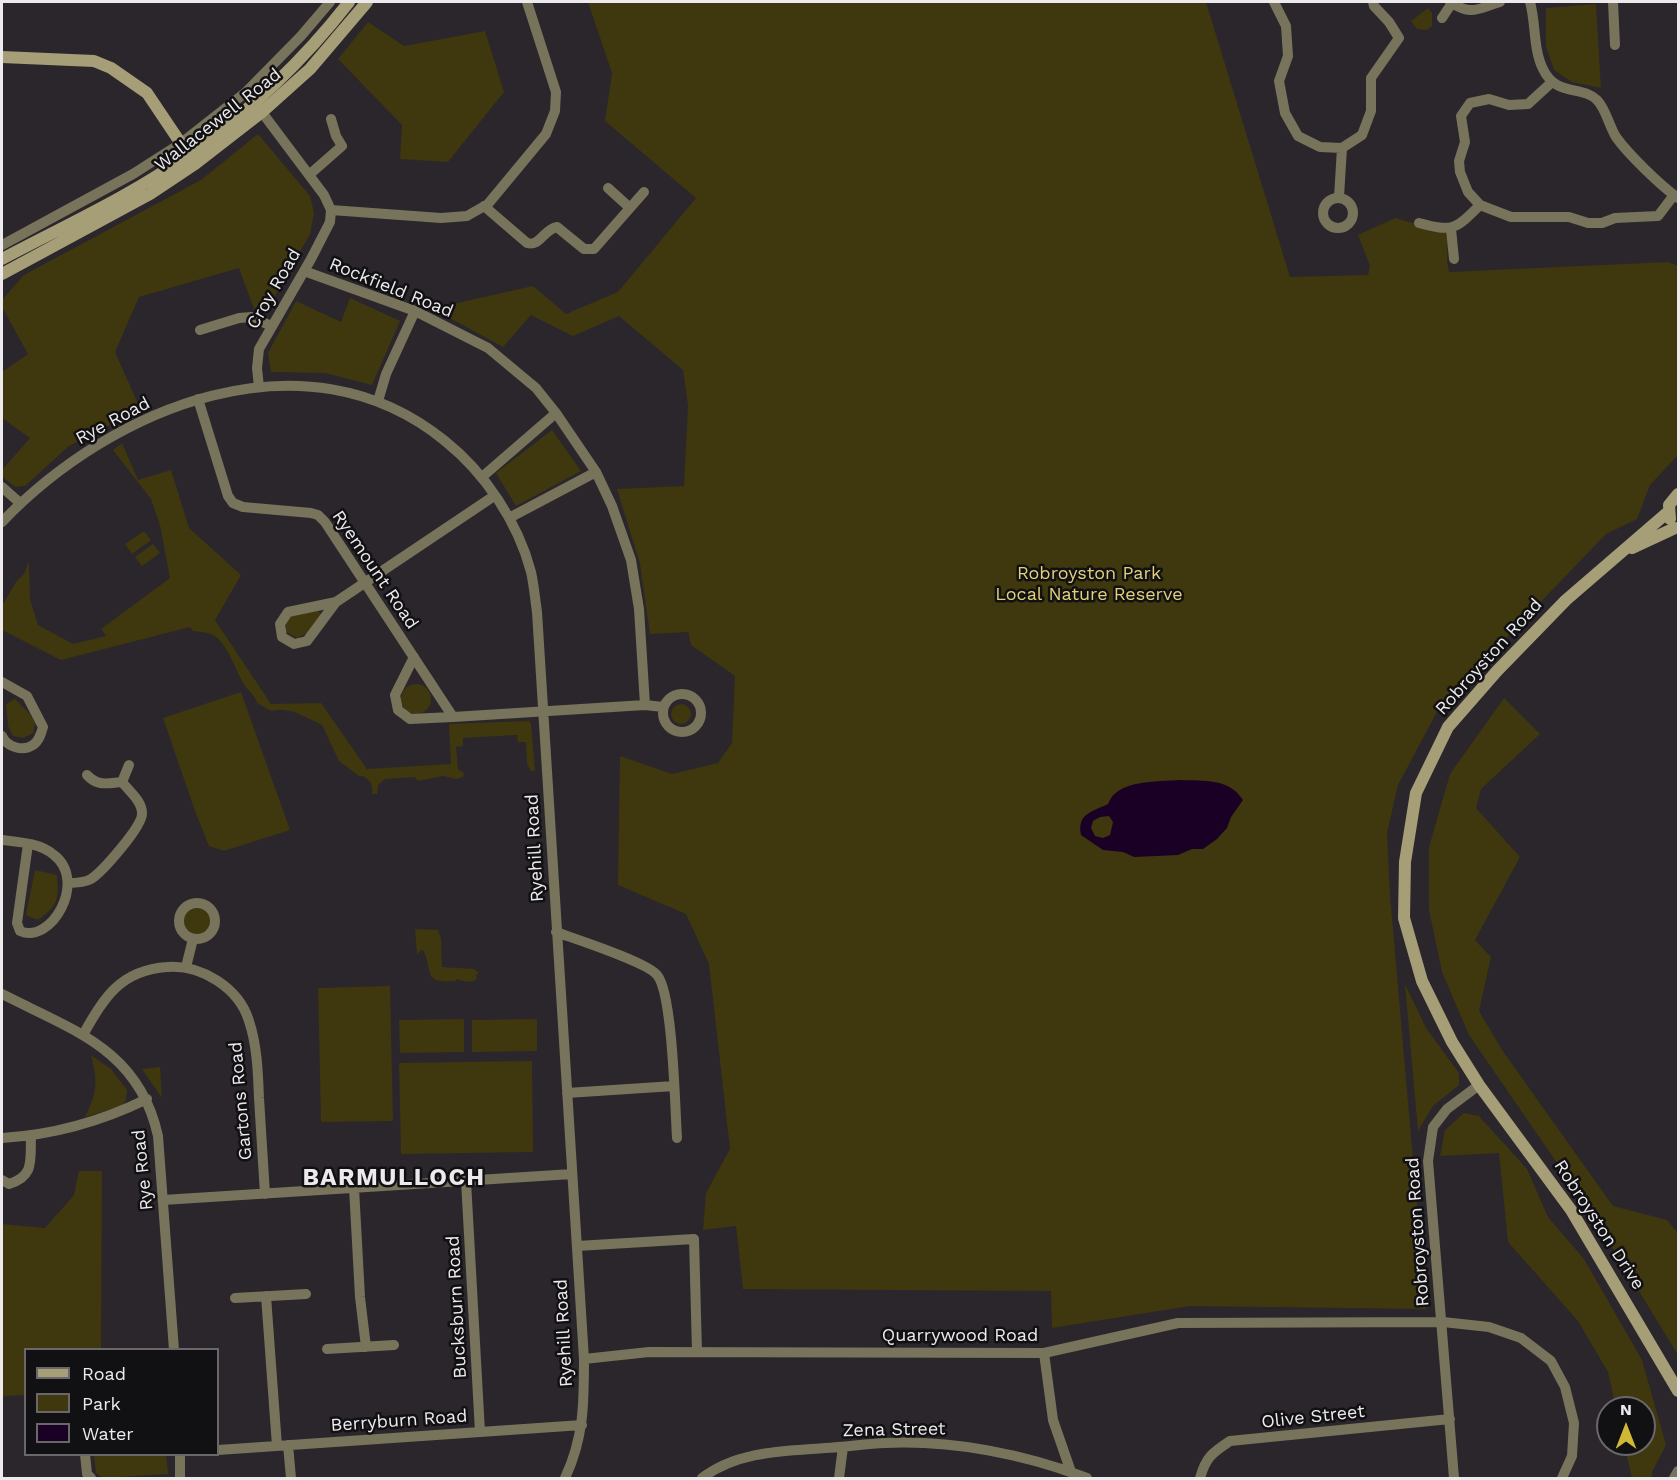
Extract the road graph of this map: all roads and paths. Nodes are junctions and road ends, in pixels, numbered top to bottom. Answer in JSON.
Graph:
{"nodes":[{"id":1,"x":330,"y":2,"type":"edge"},
{"id":2,"x":349,"y":2,"type":"edge"},
{"id":3,"x":367,"y":2,"type":"edge"},
{"id":4,"x":527,"y":2,"type":"edge"},
{"id":5,"x":1274,"y":2,"type":"edge"},
{"id":6,"x":1373,"y":2,"type":"edge"},
{"id":7,"x":1451,"y":2,"type":"edge"},
{"id":8,"x":1500,"y":2,"type":"edge"},
{"id":9,"x":1530,"y":2,"type":"edge"},
{"id":10,"x":1613,"y":2,"type":"edge"},
{"id":11,"x":1442,"y":18,"type":"dead end"},
{"id":12,"x":1616,"y":45,"type":"dead end"},
{"id":13,"x":2,"y":57,"type":"edge"},
{"id":14,"x":1552,"y":82,"type":"junction"},
{"id":15,"x":258,"y":108,"type":"junction"},
{"id":16,"x":331,"y":119,"type":"dead end"},
{"id":17,"x":180,"y":144,"type":"junction"},
{"id":18,"x":1342,"y":148,"type":"junction"},
{"id":19,"x":191,"y":160,"type":"junction"},
{"id":20,"x":309,"y":176,"type":"junction"},
{"id":21,"x":608,"y":188,"type":"dead end"},
{"id":22,"x":644,"y":192,"type":"dead end"},
{"id":23,"x":1339,"y":197,"type":"dead end"},
{"id":24,"x":1676,"y":197,"type":"edge"},
{"id":25,"x":1480,"y":205,"type":"junction"},
{"id":26,"x":484,"y":206,"type":"junction"},
{"id":27,"x":630,"y":208,"type":"junction"},
{"id":28,"x":331,"y":210,"type":"junction"},
{"id":29,"x":1419,"y":223,"type":"dead end"},
{"id":30,"x":1451,"y":229,"type":"junction"},
{"id":31,"x":2,"y":245,"type":"edge"},
{"id":32,"x":1454,"y":259,"type":"dead end"},
{"id":33,"x":2,"y":269,"type":"edge"},
{"id":34,"x":304,"y":271,"type":"junction"},
{"id":35,"x":415,"y":311,"type":"junction"},
{"id":36,"x":271,"y":326,"type":"junction"},
{"id":37,"x":200,"y":330,"type":"dead end"},
{"id":38,"x":259,"y":387,"type":"junction"},
{"id":39,"x":198,"y":399,"type":"junction"},
{"id":40,"x":378,"y":401,"type":"junction"},
{"id":41,"x":556,"y":413,"type":"junction"},
{"id":42,"x":596,"y":472,"type":"junction"},
{"id":43,"x":482,"y":477,"type":"junction"},
{"id":44,"x":2,"y":487,"type":"edge"},
{"id":45,"x":1678,"y":494,"type":"edge"},
{"id":46,"x":494,"y":496,"type":"junction"},
{"id":47,"x":20,"y":503,"type":"junction"},
{"id":48,"x":1668,"y":512,"type":"junction"},
{"id":49,"x":509,"y":518,"type":"junction"},
{"id":50,"x":2,"y":522,"type":"edge"},
{"id":51,"x":1677,"y":529,"type":"edge"},
{"id":52,"x":1615,"y":557,"type":"junction"},
{"id":53,"x":364,"y":583,"type":"junction"},
{"id":54,"x":336,"y":602,"type":"junction"},
{"id":55,"x":414,"y":657,"type":"junction"},
{"id":56,"x":2,"y":682,"type":"edge"},
{"id":57,"x":645,"y":705,"type":"junction"},
{"id":58,"x":663,"y":707,"type":"dead end"},
{"id":59,"x":543,"y":711,"type":"junction"},
{"id":60,"x":453,"y":717,"type":"junction"},
{"id":61,"x":2,"y":736,"type":"edge"},
{"id":62,"x":129,"y":765,"type":"dead end"},
{"id":63,"x":87,"y":775,"type":"dead end"},
{"id":64,"x":122,"y":782,"type":"junction"},
{"id":65,"x":2,"y":840,"type":"edge"},
{"id":66,"x":28,"y":844,"type":"junction"},
{"id":67,"x":68,"y":883,"type":"junction"},
{"id":68,"x":556,"y":932,"type":"junction"},
{"id":69,"x":193,"y":939,"type":"dead end"},
{"id":70,"x":186,"y":967,"type":"junction"},
{"id":71,"x":2,"y":994,"type":"edge"},
{"id":72,"x":83,"y":1035,"type":"junction"},
{"id":73,"x":1479,"y":1085,"type":"junction"},
{"id":74,"x":674,"y":1086,"type":"junction"},
{"id":75,"x":567,"y":1093,"type":"junction"},
{"id":76,"x":147,"y":1099,"type":"junction"},
{"id":77,"x":31,"y":1136,"type":"junction"},
{"id":78,"x":2,"y":1138,"type":"edge"},
{"id":79,"x":677,"y":1138,"type":"dead end"},
{"id":80,"x":572,"y":1174,"type":"junction"},
{"id":81,"x":2,"y":1180,"type":"edge"},
{"id":82,"x":466,"y":1181,"type":"junction"},
{"id":83,"x":354,"y":1188,"type":"junction"},
{"id":84,"x":265,"y":1194,"type":"junction"},
{"id":85,"x":164,"y":1200,"type":"junction"},
{"id":86,"x":577,"y":1246,"type":"junction"},
{"id":87,"x":306,"y":1294,"type":"dead end"},
{"id":88,"x":266,"y":1296,"type":"junction"},
{"id":89,"x":235,"y":1298,"type":"dead end"},
{"id":90,"x":1443,"y":1322,"type":"junction"},
{"id":91,"x":394,"y":1345,"type":"dead end"},
{"id":92,"x":366,"y":1347,"type":"junction"},
{"id":93,"x":174,"y":1348,"type":"edge"},
{"id":94,"x":327,"y":1349,"type":"dead end"},
{"id":95,"x":697,"y":1352,"type":"junction"},
{"id":96,"x":1044,"y":1353,"type":"junction"},
{"id":97,"x":584,"y":1359,"type":"junction"},
{"id":98,"x":1678,"y":1391,"type":"edge"},
{"id":99,"x":1450,"y":1419,"type":"junction"},
{"id":100,"x":582,"y":1425,"type":"junction"},
{"id":101,"x":480,"y":1432,"type":"junction"},
{"id":102,"x":283,"y":1445,"type":"junction"},
{"id":103,"x":843,"y":1447,"type":"junction"},
{"id":104,"x":219,"y":1450,"type":"edge"},
{"id":105,"x":85,"y":1456,"type":"edge"},
{"id":106,"x":180,"y":1456,"type":"edge"},
{"id":107,"x":1678,"y":1471,"type":"edge"},
{"id":108,"x":1071,"y":1472,"type":"junction"},
{"id":109,"x":91,"y":1479,"type":"edge"},
{"id":110,"x":180,"y":1479,"type":"edge"},
{"id":111,"x":291,"y":1479,"type":"edge"},
{"id":112,"x":565,"y":1479,"type":"edge"},
{"id":113,"x":702,"y":1479,"type":"edge"},
{"id":114,"x":839,"y":1479,"type":"edge"},
{"id":115,"x":1087,"y":1479,"type":"edge"},
{"id":116,"x":1200,"y":1479,"type":"edge"},
{"id":117,"x":1454,"y":1479,"type":"edge"},
{"id":118,"x":1562,"y":1479,"type":"edge"},
{"id":119,"x":1674,"y":1479,"type":"edge"}],
"edges":[{"from":1,"to":17,"type":"street","name":"Wallacewell Road"},
{"from":2,"to":15,"type":"main road","name":"Wallacewell Road"},
{"from":3,"to":15,"type":"main road","name":"Wallacewell Road"},
{"from":4,"to":26,"type":"street"},
{"from":5,"to":18,"type":"street"},
{"from":6,"to":18,"type":"street"},
{"from":7,"to":8,"type":"street"},
{"from":7,"to":11,"type":"street"},
{"from":9,"to":14,"type":"street"},
{"from":10,"to":12,"type":"street"},
{"from":13,"to":17,"type":"main road"},
{"from":14,"to":24,"type":"street"},
{"from":14,"to":25,"type":"street"},
{"from":15,"to":19,"type":"main road","name":"Wallacewell Road"},
{"from":15,"to":20,"type":"street"},
{"from":16,"to":20,"type":"street"},
{"from":17,"to":19,"type":"main road"},
{"from":17,"to":31,"type":"street","name":"Wallacewell Road"},
{"from":18,"to":23,"type":"street"},
{"from":19,"to":33,"type":"main road","name":"Wallacewell Road"},
{"from":20,"to":28,"type":"street"},
{"from":21,"to":27,"type":"street"},
{"from":22,"to":27,"type":"street"},
{"from":24,"to":25,"type":"street"},
{"from":25,"to":30,"type":"street"},
{"from":26,"to":27,"type":"street"},
{"from":26,"to":28,"type":"street"},
{"from":28,"to":34,"type":"street","name":"Croy Road"},
{"from":29,"to":30,"type":"street"},
{"from":30,"to":32,"type":"street"},
{"from":34,"to":35,"type":"street","name":"Rockfield Road"},
{"from":34,"to":36,"type":"street","name":"Croy Road"},
{"from":35,"to":40,"type":"street"},
{"from":35,"to":41,"type":"street","name":"Rockfield Road"},
{"from":36,"to":37,"type":"street"},
{"from":36,"to":38,"type":"street","name":"Croy Road"},
{"from":38,"to":39,"type":"street","name":"Rye Road"},
{"from":38,"to":40,"type":"street","name":"Ryehill Road"},
{"from":39,"to":47,"type":"street","name":"Rye Road"},
{"from":39,"to":53,"type":"street","name":"Ryemount Road"},
{"from":40,"to":43,"type":"street","name":"Ryehill Road"},
{"from":41,"to":42,"type":"street","name":"Rockfield Road"},
{"from":41,"to":43,"type":"street"},
{"from":42,"to":49,"type":"street"},
{"from":42,"to":57,"type":"street","name":"Rockfield Road"},
{"from":43,"to":46,"type":"street","name":"Ryehill Road"},
{"from":44,"to":47,"type":"street"},
{"from":45,"to":48,"type":"main road","name":"Robroyston Road"},
{"from":46,"to":49,"type":"street","name":"Ryehill Road"},
{"from":46,"to":53,"type":"street"},
{"from":47,"to":50,"type":"street","name":"Rye Road"},
{"from":48,"to":51,"type":"main road","name":"Robroyston Road"},
{"from":48,"to":52,"type":"main road","name":"Robroyston Road"},
{"from":49,"to":59,"type":"street","name":"Ryehill Road"},
{"from":51,"to":52,"type":"main road","name":"Robroyston Road"},
{"from":52,"to":73,"type":"main road","name":"Robroyston Road"},
{"from":53,"to":54,"type":"street"},
{"from":53,"to":55,"type":"street","name":"Ryemount Road"},
{"from":54,"to":54,"type":"street"},
{"from":55,"to":60,"type":"street","name":"Ryemount Road"},
{"from":55,"to":60,"type":"street","name":"Ryemount Road"},
{"from":56,"to":61,"type":"street"},
{"from":57,"to":58,"type":"street"},
{"from":57,"to":59,"type":"street"},
{"from":59,"to":60,"type":"street","name":"Ryemount Road"},
{"from":59,"to":68,"type":"street","name":"Ryehill Road"},
{"from":62,"to":64,"type":"street"},
{"from":63,"to":64,"type":"street"},
{"from":64,"to":67,"type":"street"},
{"from":65,"to":66,"type":"street"},
{"from":66,"to":67,"type":"street"},
{"from":66,"to":67,"type":"street"},
{"from":68,"to":74,"type":"street"},
{"from":68,"to":75,"type":"street","name":"Ryehill Road"},
{"from":69,"to":70,"type":"street"},
{"from":70,"to":72,"type":"street","name":"Gartons Road"},
{"from":70,"to":84,"type":"street","name":"Gartons Road"},
{"from":71,"to":72,"type":"street","name":"Rye Road"},
{"from":72,"to":76,"type":"street","name":"Rye Road"},
{"from":73,"to":90,"type":"street","name":"Robroyston Road"},
{"from":73,"to":98,"type":"main road","name":"Robroyston Drive"},
{"from":74,"to":75,"type":"street"},
{"from":74,"to":79,"type":"street"},
{"from":75,"to":80,"type":"street","name":"Ryehill Road"},
{"from":76,"to":77,"type":"street"},
{"from":76,"to":85,"type":"street","name":"Rye Road"},
{"from":77,"to":78,"type":"street"},
{"from":77,"to":81,"type":"street"},
{"from":80,"to":82,"type":"street"},
{"from":80,"to":86,"type":"street","name":"Ryehill Road"},
{"from":82,"to":83,"type":"street"},
{"from":82,"to":101,"type":"street","name":"Bucksburn Road"},
{"from":83,"to":84,"type":"street"},
{"from":83,"to":92,"type":"street"},
{"from":84,"to":85,"type":"street"},
{"from":85,"to":93,"type":"street","name":"Rye Road"},
{"from":86,"to":95,"type":"street"},
{"from":86,"to":97,"type":"street","name":"Ryehill Road"},
{"from":87,"to":88,"type":"street"},
{"from":88,"to":89,"type":"street"},
{"from":88,"to":102,"type":"street"},
{"from":90,"to":96,"type":"street","name":"Quarrywood Road"},
{"from":90,"to":99,"type":"street","name":"Robroyston Road"},
{"from":90,"to":118,"type":"street","name":"Quarrywood Road"},
{"from":91,"to":92,"type":"street"},
{"from":92,"to":94,"type":"street"},
{"from":95,"to":96,"type":"street","name":"Quarrywood Road"},
{"from":95,"to":97,"type":"street","name":"Quarrywood Road"},
{"from":96,"to":108,"type":"street"},
{"from":97,"to":100,"type":"street","name":"Ryehill Road"},
{"from":99,"to":116,"type":"street","name":"Olive Street"},
{"from":99,"to":117,"type":"street","name":"Robroyston Road"},
{"from":100,"to":101,"type":"street","name":"Berryburn Road"},
{"from":100,"to":112,"type":"street","name":"Ryehill Road"},
{"from":101,"to":102,"type":"street","name":"Berryburn Road"},
{"from":102,"to":104,"type":"street","name":"Berryburn Road"},
{"from":102,"to":111,"type":"street"},
{"from":103,"to":108,"type":"street","name":"Zena Street"},
{"from":103,"to":113,"type":"street","name":"Zena Street"},
{"from":103,"to":114,"type":"street"},
{"from":105,"to":109,"type":"street"},
{"from":106,"to":110,"type":"street"},
{"from":107,"to":119,"type":"street"},
{"from":108,"to":115,"type":"street","name":"Zena Street"}]}
